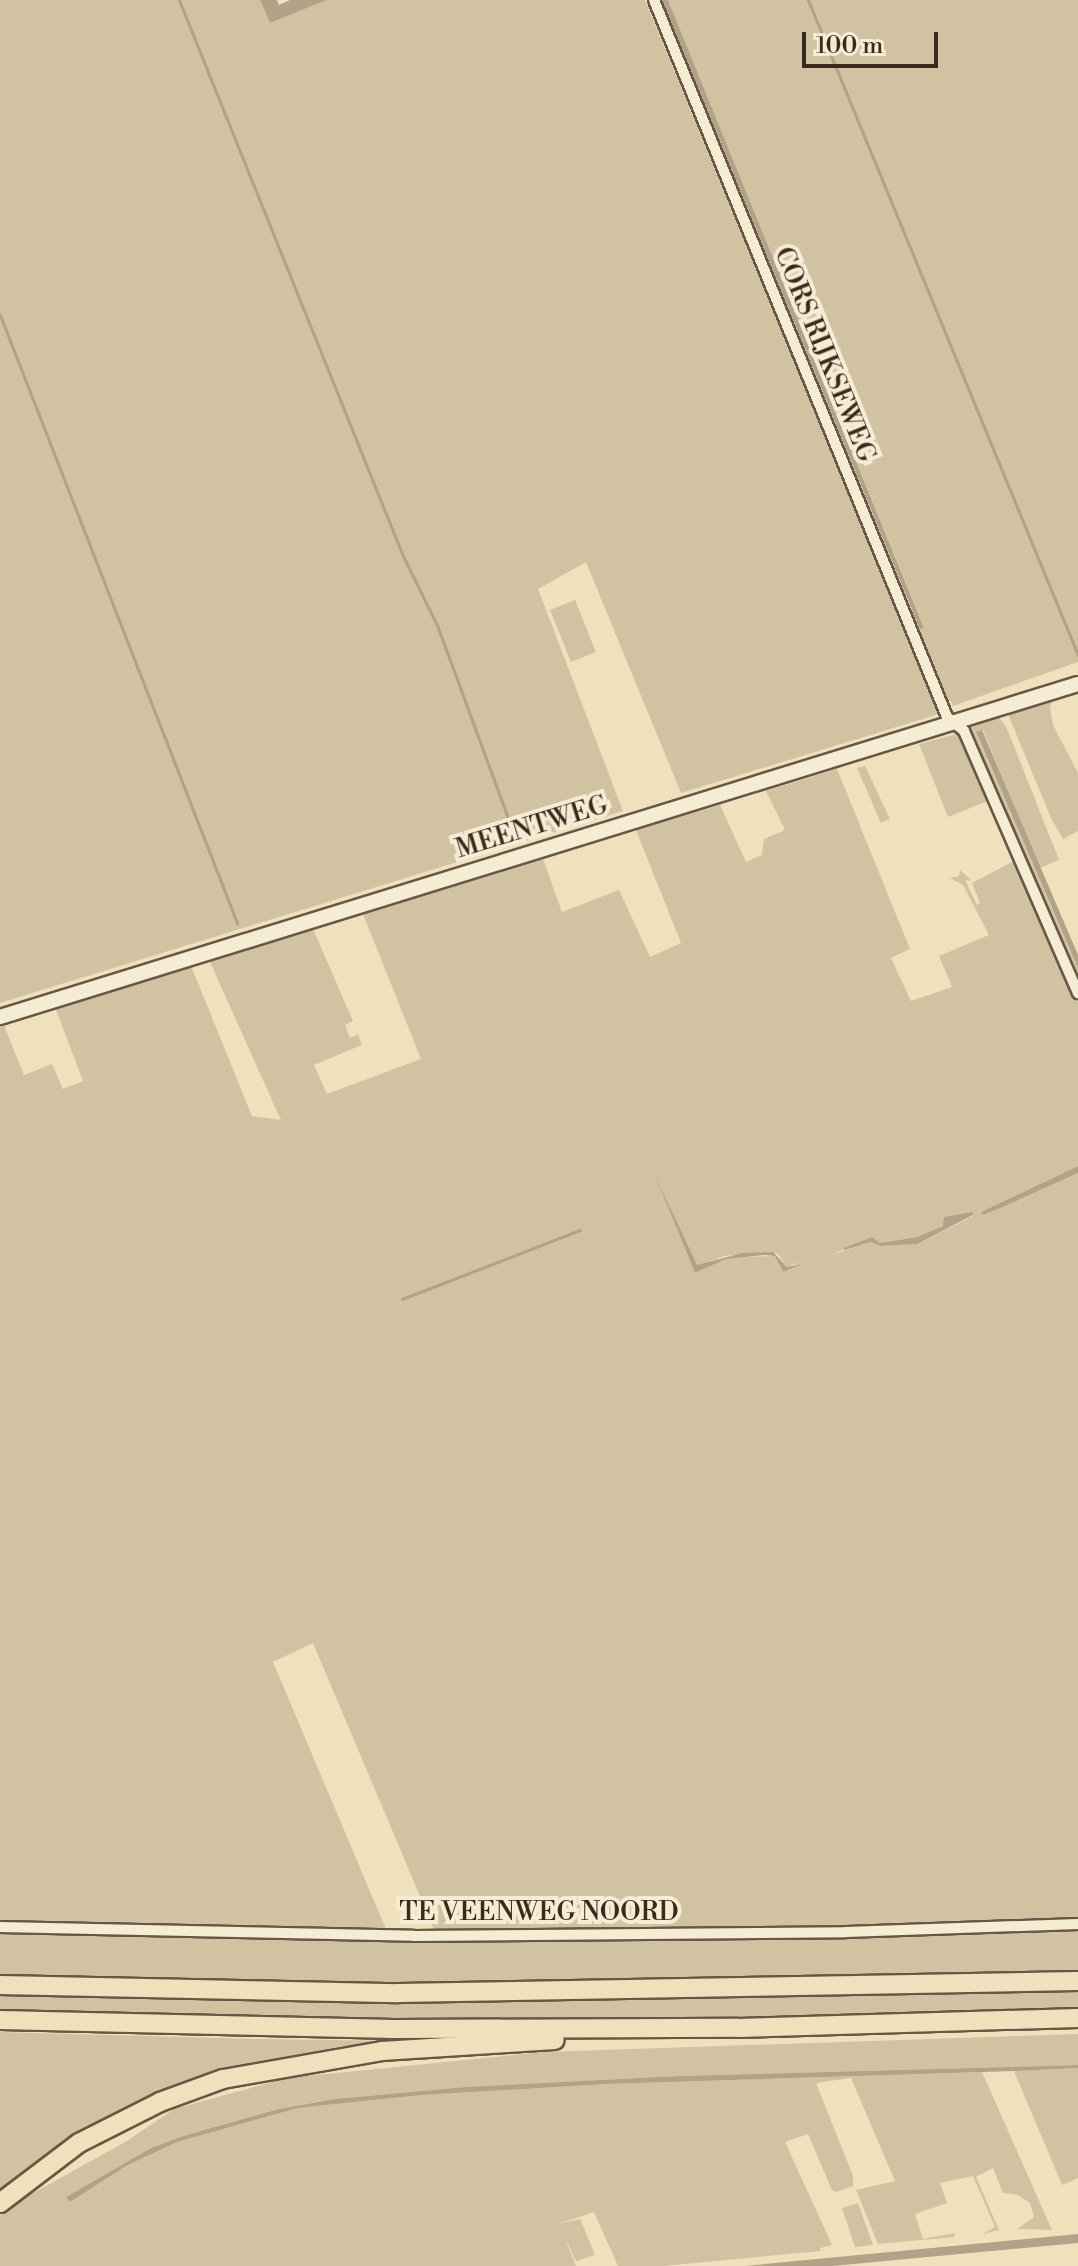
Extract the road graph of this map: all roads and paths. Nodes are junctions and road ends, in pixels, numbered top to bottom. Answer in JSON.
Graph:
{"nodes":[{"id":1,"x":654,"y":0,"type":"edge"},
{"id":2,"x":1078,"y":684,"type":"edge"},
{"id":3,"x":955,"y":724,"type":"junction"},
{"id":4,"x":1078,"y":993,"type":"edge"},
{"id":5,"x":0,"y":1017,"type":"edge"},
{"id":6,"x":1078,"y":1924,"type":"edge"},
{"id":7,"x":0,"y":1927,"type":"edge"},
{"id":8,"x":1078,"y":1981,"type":"edge"},
{"id":9,"x":0,"y":1985,"type":"edge"},
{"id":10,"x":1078,"y":2018,"type":"edge"},
{"id":11,"x":0,"y":2020,"type":"edge"},
{"id":12,"x":738,"y":2028,"type":"junction"},
{"id":13,"x":0,"y":2203,"type":"edge"}],
"edges":[{"from":1,"to":3,"type":"street","name":"CORS RIJKSEWEG"},
{"from":2,"to":3,"type":"street","name":"MEENTWEG"},
{"from":3,"to":4,"type":"street","name":"CORS RIJKSEWEG"},
{"from":3,"to":5,"type":"street","name":"MEENTWEG"},
{"from":6,"to":7,"type":"street","name":"TE VEENWEG NOORD"},
{"from":8,"to":9,"type":"highway"},
{"from":10,"to":12,"type":"highway"},
{"from":11,"to":12,"type":"highway"},
{"from":12,"to":13,"type":"highway"}]}
